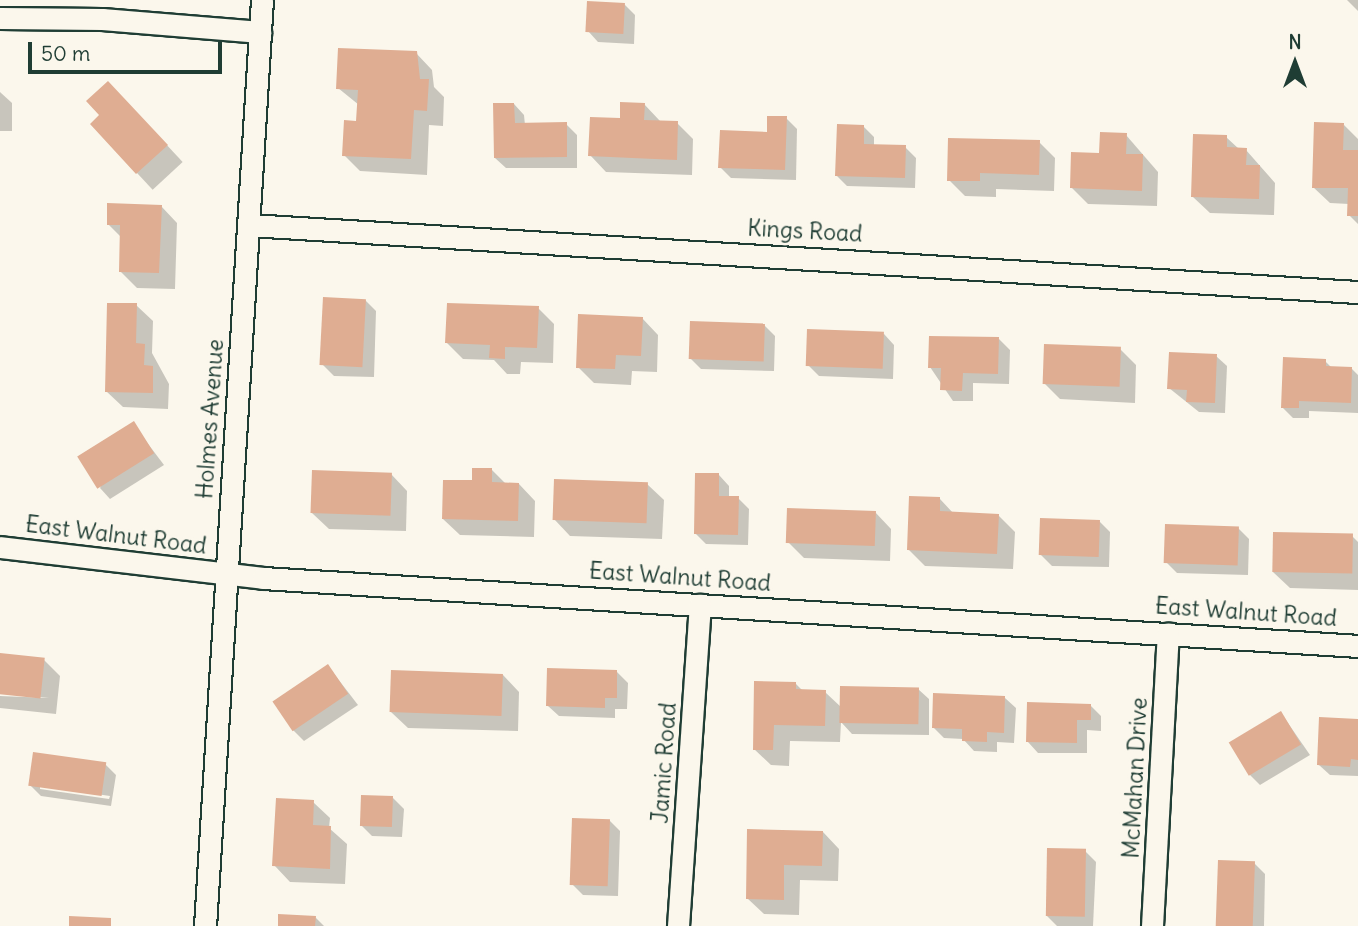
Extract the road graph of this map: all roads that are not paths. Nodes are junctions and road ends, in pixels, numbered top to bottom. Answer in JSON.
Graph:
{"nodes":[{"id":1,"x":262,"y":0,"type":"edge"},
{"id":2,"x":0,"y":18,"type":"edge"},
{"id":3,"x":260,"y":32,"type":"junction"},
{"id":4,"x":248,"y":225,"type":"junction"},
{"id":5,"x":1358,"y":292,"type":"edge"},
{"id":6,"x":0,"y":547,"type":"edge"},
{"id":7,"x":226,"y":574,"type":"junction"},
{"id":8,"x":700,"y":605,"type":"junction"},
{"id":9,"x":1168,"y":634,"type":"junction"},
{"id":10,"x":1358,"y":646,"type":"edge"},
{"id":11,"x":205,"y":926,"type":"edge"},
{"id":12,"x":678,"y":926,"type":"edge"},
{"id":13,"x":1152,"y":926,"type":"edge"}],
"edges":[{"from":1,"to":3,"type":"street","name":"Holmes Avenue"},
{"from":2,"to":3,"type":"street"},
{"from":3,"to":4,"type":"street","name":"Holmes Avenue"},
{"from":4,"to":5,"type":"street","name":"Kings Road"},
{"from":4,"to":7,"type":"street","name":"Holmes Avenue"},
{"from":6,"to":7,"type":"street","name":"East Walnut Road"},
{"from":7,"to":8,"type":"street","name":"East Walnut Road"},
{"from":7,"to":11,"type":"street","name":"Holmes Avenue"},
{"from":8,"to":9,"type":"street","name":"East Walnut Road"},
{"from":8,"to":12,"type":"street","name":"Jamic Road"},
{"from":9,"to":10,"type":"street","name":"East Walnut Road"},
{"from":9,"to":13,"type":"street","name":"McMahan Drive"}]}
